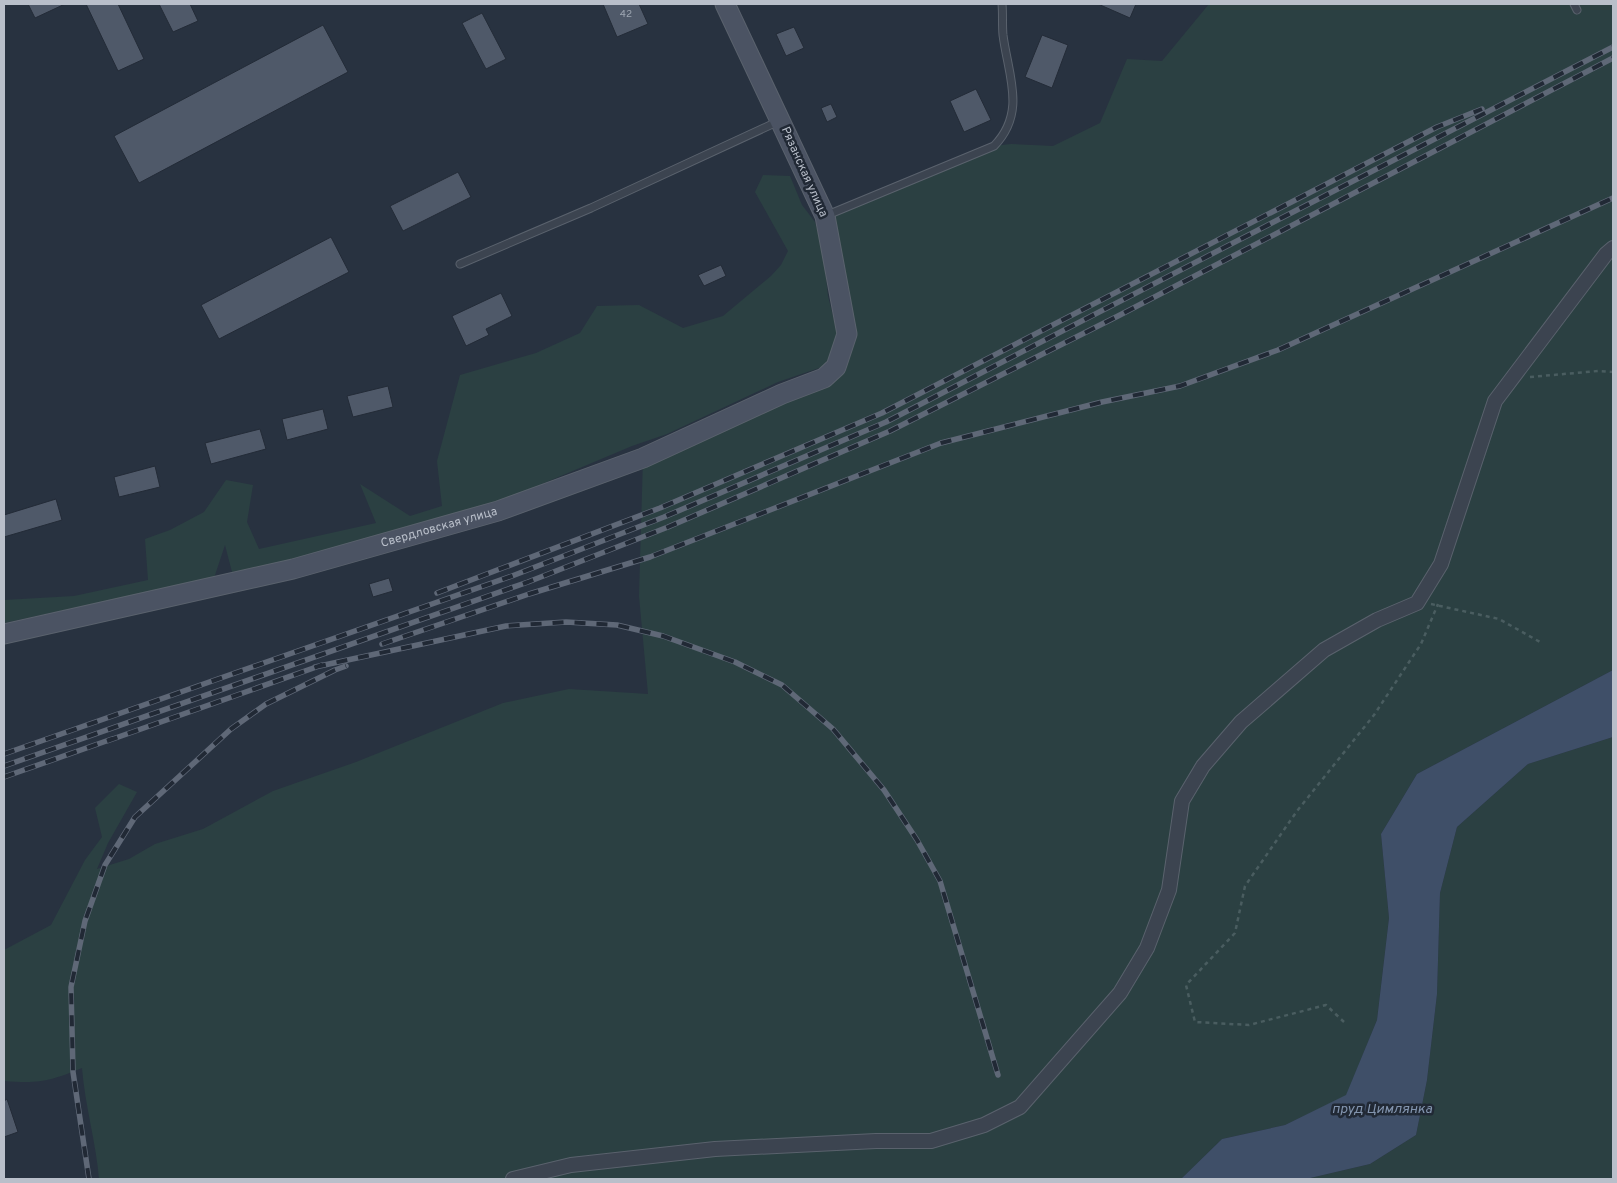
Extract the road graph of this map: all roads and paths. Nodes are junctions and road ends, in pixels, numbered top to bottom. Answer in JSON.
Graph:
{"nodes":[{"id":1,"x":725,"y":4,"type":"edge"},
{"id":2,"x":1002,"y":4,"type":"edge"},
{"id":3,"x":780,"y":120,"type":"junction"},
{"id":4,"x":826,"y":216,"type":"junction"},
{"id":5,"x":1613,"y":248,"type":"edge"},
{"id":6,"x":460,"y":264,"type":"dead end"},
{"id":7,"x":843,"y":351,"type":"joint"},
{"id":8,"x":1613,"y":372,"type":"edge"},
{"id":9,"x":1511,"y":379,"type":"junction"},
{"id":10,"x":1417,"y":603,"type":"junction"},
{"id":11,"x":1438,"y":604,"type":"junction"},
{"id":12,"x":4,"y":634,"type":"edge"},
{"id":13,"x":1540,"y":642,"type":"dead end"},
{"id":14,"x":1344,"y":1022,"type":"dead end"},
{"id":15,"x":513,"y":1179,"type":"edge"}],
"edges":[{"from":1,"to":3,"type":"main road","name":"Рязанская улица"},
{"from":2,"to":4,"type":"lane"},
{"from":3,"to":4,"type":"main road","name":"Рязанская улица"},
{"from":3,"to":6,"type":"lane"},
{"from":4,"to":7,"type":"main road","name":"Рязанская улица"},
{"from":5,"to":9,"type":"street"},
{"from":7,"to":12,"type":"main road","name":"Свердловская улица"},
{"from":8,"to":9,"type":"path"},
{"from":9,"to":10,"type":"street"},
{"from":10,"to":11,"type":"path"},
{"from":10,"to":15,"type":"street"},
{"from":11,"to":13,"type":"path"},
{"from":11,"to":14,"type":"path"}]}
